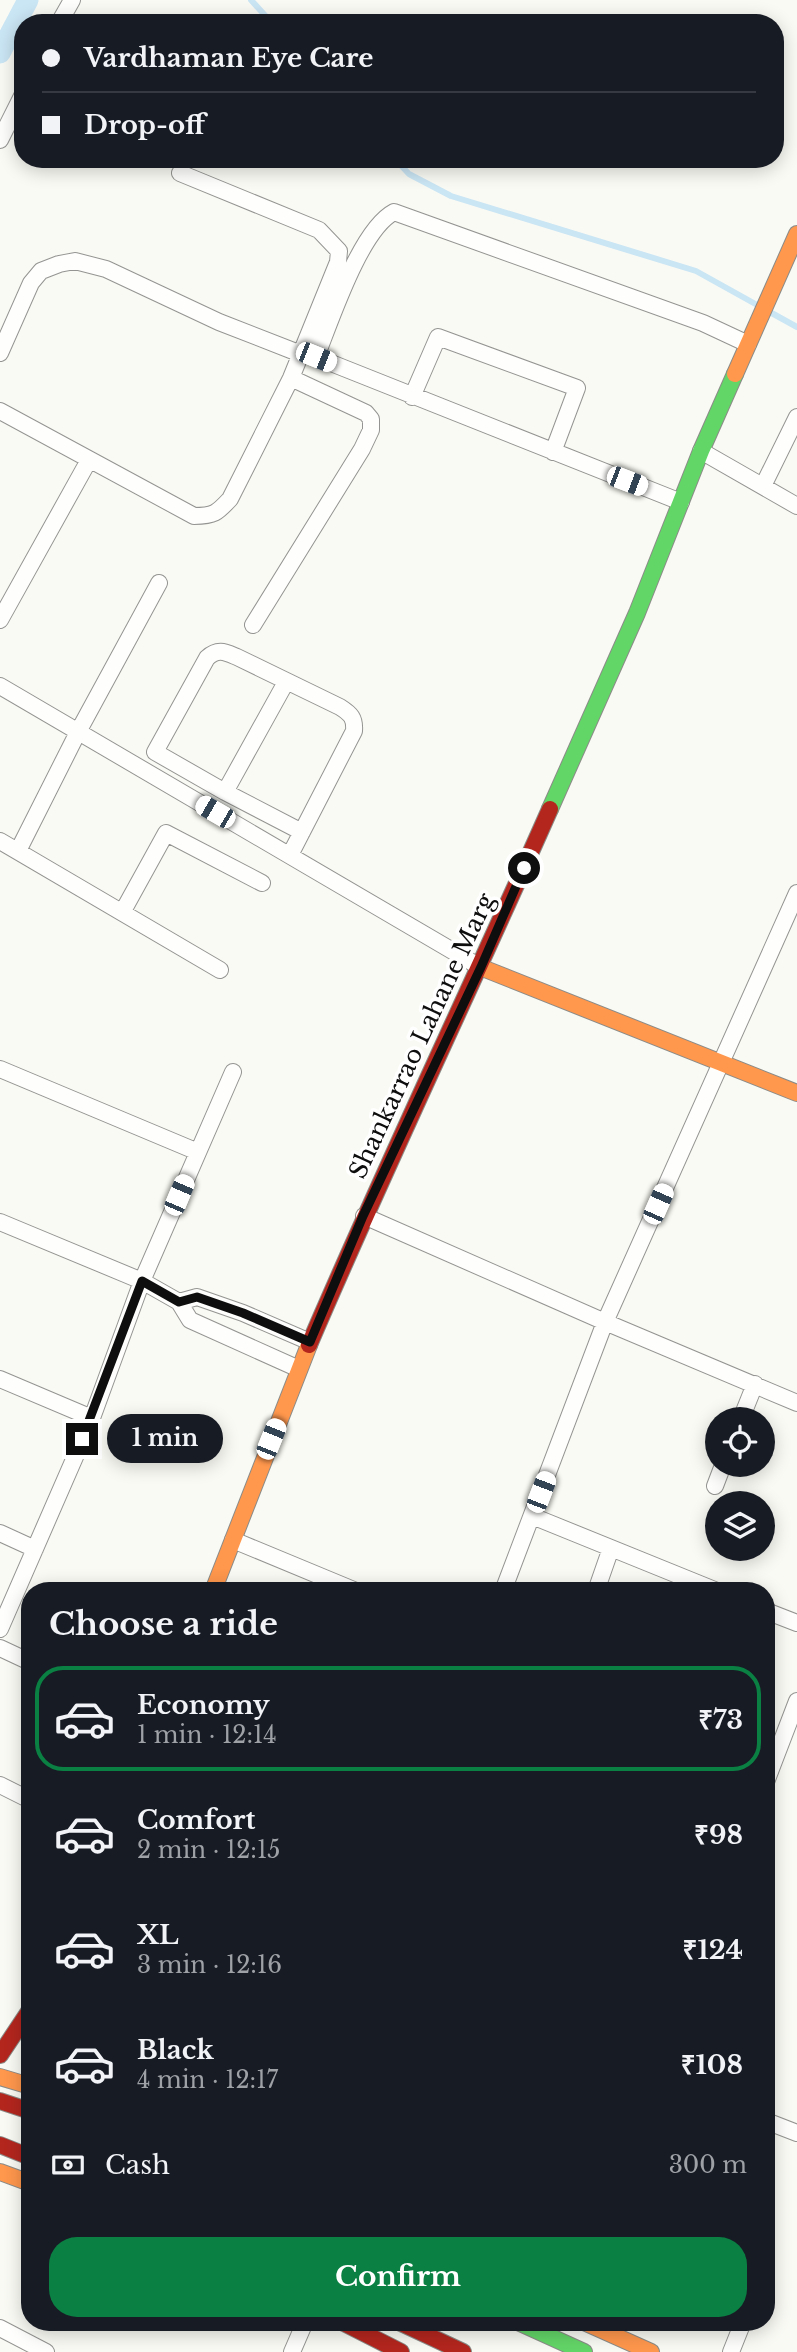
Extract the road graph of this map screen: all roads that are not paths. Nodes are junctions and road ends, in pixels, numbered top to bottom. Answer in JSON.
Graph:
{"nodes":[{"id":1,"x":14,"y":112,"type":"edge"},
{"id":2,"x":0,"y":140,"type":"edge"},
{"id":3,"x":180,"y":173,"type":"dead end"},
{"id":4,"x":797,"y":234,"type":"edge"},
{"id":5,"x":748,"y":344,"type":"junction"},
{"id":6,"x":0,"y":353,"type":"edge"},
{"id":7,"x":301,"y":354,"type":"junction"},
{"id":8,"x":291,"y":378,"type":"junction"},
{"id":9,"x":412,"y":397,"type":"junction"},
{"id":10,"x":0,"y":411,"type":"edge"},
{"id":11,"x":797,"y":417,"type":"edge"},
{"id":12,"x":701,"y":450,"type":"junction"},
{"id":13,"x":553,"y":452,"type":"junction"},
{"id":14,"x":89,"y":460,"type":"junction"},
{"id":15,"x":763,"y":486,"type":"junction"},
{"id":16,"x":681,"y":502,"type":"junction"},
{"id":17,"x":797,"y":506,"type":"edge"},
{"id":18,"x":159,"y":583,"type":"dead end"},
{"id":19,"x":0,"y":620,"type":"edge"},
{"id":20,"x":253,"y":625,"type":"dead end"},
{"id":21,"x":286,"y":682,"type":"junction"},
{"id":22,"x":0,"y":686,"type":"edge"},
{"id":23,"x":78,"y":732,"type":"junction"},
{"id":24,"x":225,"y":792,"type":"junction"},
{"id":25,"x":302,"y":832,"type":"junction"},
{"id":26,"x":0,"y":841,"type":"edge"},
{"id":27,"x":18,"y":851,"type":"junction"},
{"id":28,"x":290,"y":855,"type":"junction"},
{"id":29,"x":262,"y":883,"type":"dead end"},
{"id":30,"x":797,"y":893,"type":"edge"},
{"id":31,"x":123,"y":911,"type":"junction"},
{"id":32,"x":481,"y":967,"type":"junction"},
{"id":33,"x":220,"y":970,"type":"dead end"},
{"id":34,"x":721,"y":1063,"type":"junction"},
{"id":35,"x":0,"y":1069,"type":"edge"},
{"id":36,"x":233,"y":1072,"type":"dead end"},
{"id":37,"x":797,"y":1093,"type":"edge"},
{"id":38,"x":198,"y":1152,"type":"junction"},
{"id":39,"x":363,"y":1216,"type":"junction"},
{"id":40,"x":0,"y":1222,"type":"edge"},
{"id":41,"x":142,"y":1281,"type":"junction"},
{"id":42,"x":179,"y":1302,"type":"junction"},
{"id":43,"x":606,"y":1322,"type":"junction"},
{"id":44,"x":310,"y":1342,"type":"junction"},
{"id":45,"x":299,"y":1369,"type":"junction"},
{"id":46,"x":0,"y":1379,"type":"edge"},
{"id":47,"x":755,"y":1384,"type":"junction"},
{"id":48,"x":797,"y":1403,"type":"edge"},
{"id":49,"x":746,"y":1407,"type":"edge"},
{"id":50,"x":92,"y":1418,"type":"junction"},
{"id":51,"x":718,"y":1477,"type":"edge"},
{"id":52,"x":715,"y":1486,"type":"dead end"},
{"id":53,"x":532,"y":1516,"type":"junction"},
{"id":54,"x":0,"y":1533,"type":"edge"},
{"id":55,"x":233,"y":1540,"type":"junction"},
{"id":56,"x":611,"y":1548,"type":"junction"},
{"id":57,"x":35,"y":1549,"type":"junction"},
{"id":58,"x":217,"y":1582,"type":"edge"},
{"id":59,"x":334,"y":1582,"type":"edge"},
{"id":60,"x":506,"y":1582,"type":"edge"},
{"id":61,"x":599,"y":1582,"type":"edge"},
{"id":62,"x":695,"y":1582,"type":"edge"},
{"id":63,"x":775,"y":1614,"type":"edge"},
{"id":64,"x":797,"y":1623,"type":"edge"},
{"id":65,"x":0,"y":1629,"type":"edge"},
{"id":66,"x":0,"y":1648,"type":"edge"},
{"id":67,"x":21,"y":1658,"type":"edge"},
{"id":68,"x":797,"y":1701,"type":"edge"},
{"id":69,"x":793,"y":1727,"type":"edge"},
{"id":70,"x":775,"y":1764,"type":"edge"},
{"id":71,"x":0,"y":1785,"type":"edge"},
{"id":72,"x":21,"y":1796,"type":"edge"},
{"id":73,"x":21,"y":2024,"type":"edge"},
{"id":74,"x":0,"y":2055,"type":"edge"},
{"id":75,"x":0,"y":2077,"type":"edge"},
{"id":76,"x":21,"y":2084,"type":"edge"},
{"id":77,"x":0,"y":2102,"type":"edge"},
{"id":78,"x":21,"y":2108,"type":"edge"},
{"id":79,"x":775,"y":2124,"type":"edge"},
{"id":80,"x":797,"y":2133,"type":"edge"},
{"id":81,"x":0,"y":2145,"type":"edge"},
{"id":82,"x":21,"y":2153,"type":"edge"},
{"id":83,"x":0,"y":2172,"type":"edge"},
{"id":84,"x":21,"y":2180,"type":"edge"},
{"id":85,"x":0,"y":2328,"type":"edge"},
{"id":86,"x":301,"y":2331,"type":"edge"},
{"id":87,"x":360,"y":2331,"type":"edge"},
{"id":88,"x":418,"y":2331,"type":"edge"},
{"id":89,"x":538,"y":2331,"type":"edge"},
{"id":90,"x":604,"y":2331,"type":"edge"},
{"id":91,"x":740,"y":2331,"type":"edge"},
{"id":92,"x":46,"y":2352,"type":"edge"},
{"id":93,"x":292,"y":2352,"type":"edge"},
{"id":94,"x":401,"y":2352,"type":"edge"},
{"id":95,"x":463,"y":2352,"type":"edge"},
{"id":96,"x":584,"y":2352,"type":"edge"},
{"id":97,"x":651,"y":2352,"type":"edge"},
{"id":98,"x":732,"y":2352,"type":"edge"}],
"edges":[{"from":1,"to":2,"type":"street"},
{"from":3,"to":7,"type":"street"},
{"from":4,"to":5,"type":"main road","name":"Shankarrao Lahane Marg"},
{"from":5,"to":9,"type":"street"},
{"from":5,"to":12,"type":"main road","name":"Shankarrao Lahane Marg"},
{"from":6,"to":7,"type":"street"},
{"from":7,"to":8,"type":"street"},
{"from":8,"to":14,"type":"street"},
{"from":8,"to":20,"type":"street"},
{"from":9,"to":13,"type":"street"},
{"from":9,"to":13,"type":"street"},
{"from":10,"to":14,"type":"street"},
{"from":11,"to":15,"type":"street"},
{"from":12,"to":15,"type":"street"},
{"from":12,"to":16,"type":"main road","name":"Shankarrao Lahane Marg"},
{"from":13,"to":16,"type":"street"},
{"from":14,"to":19,"type":"street"},
{"from":15,"to":17,"type":"street"},
{"from":16,"to":32,"type":"main road","name":"Shankarrao Lahane Marg"},
{"from":18,"to":23,"type":"street"},
{"from":21,"to":24,"type":"street"},
{"from":21,"to":24,"type":"street"},
{"from":21,"to":25,"type":"street"},
{"from":22,"to":23,"type":"street"},
{"from":23,"to":27,"type":"street"},
{"from":23,"to":28,"type":"street"},
{"from":24,"to":25,"type":"street"},
{"from":25,"to":28,"type":"street"},
{"from":26,"to":27,"type":"street"},
{"from":27,"to":31,"type":"street"},
{"from":28,"to":32,"type":"street"},
{"from":29,"to":31,"type":"street"},
{"from":30,"to":34,"type":"street"},
{"from":31,"to":33,"type":"street"},
{"from":32,"to":34,"type":"main road"},
{"from":32,"to":39,"type":"main road","name":"Shankarrao Lahane Marg"},
{"from":34,"to":37,"type":"main road"},
{"from":34,"to":43,"type":"street"},
{"from":35,"to":38,"type":"street"},
{"from":36,"to":38,"type":"street"},
{"from":38,"to":41,"type":"street"},
{"from":39,"to":43,"type":"street"},
{"from":39,"to":44,"type":"main road","name":"Shankarrao Lahane Marg"},
{"from":40,"to":41,"type":"street"},
{"from":41,"to":42,"type":"street"},
{"from":41,"to":50,"type":"street"},
{"from":42,"to":44,"type":"street"},
{"from":42,"to":45,"type":"street"},
{"from":43,"to":47,"type":"street"},
{"from":43,"to":53,"type":"street"},
{"from":44,"to":45,"type":"main road","name":"Shankarrao Lahane Marg"},
{"from":45,"to":55,"type":"main road","name":"Shankarrao Lahane Marg"},
{"from":46,"to":50,"type":"street"},
{"from":47,"to":48,"type":"street"},
{"from":47,"to":49,"type":"street"},
{"from":50,"to":57,"type":"street"},
{"from":51,"to":52,"type":"street"},
{"from":53,"to":56,"type":"street"},
{"from":53,"to":60,"type":"street"},
{"from":54,"to":57,"type":"street"},
{"from":55,"to":58,"type":"main road","name":"Shankarrao Lahane Marg"},
{"from":55,"to":59,"type":"street"},
{"from":56,"to":61,"type":"street"},
{"from":56,"to":62,"type":"street"},
{"from":57,"to":65,"type":"street"},
{"from":63,"to":64,"type":"street"},
{"from":66,"to":67,"type":"street"},
{"from":68,"to":69,"type":"street"},
{"from":69,"to":70,"type":"street"},
{"from":71,"to":72,"type":"street"},
{"from":73,"to":74,"type":"main road"},
{"from":75,"to":76,"type":"main road"},
{"from":77,"to":78,"type":"main road"},
{"from":79,"to":80,"type":"street"},
{"from":81,"to":82,"type":"main road"},
{"from":83,"to":84,"type":"main road"},
{"from":85,"to":92,"type":"street"},
{"from":86,"to":93,"type":"street"},
{"from":87,"to":94,"type":"main road"},
{"from":88,"to":95,"type":"main road"},
{"from":89,"to":96,"type":"main road"},
{"from":90,"to":97,"type":"main road"},
{"from":91,"to":98,"type":"street"}]}
